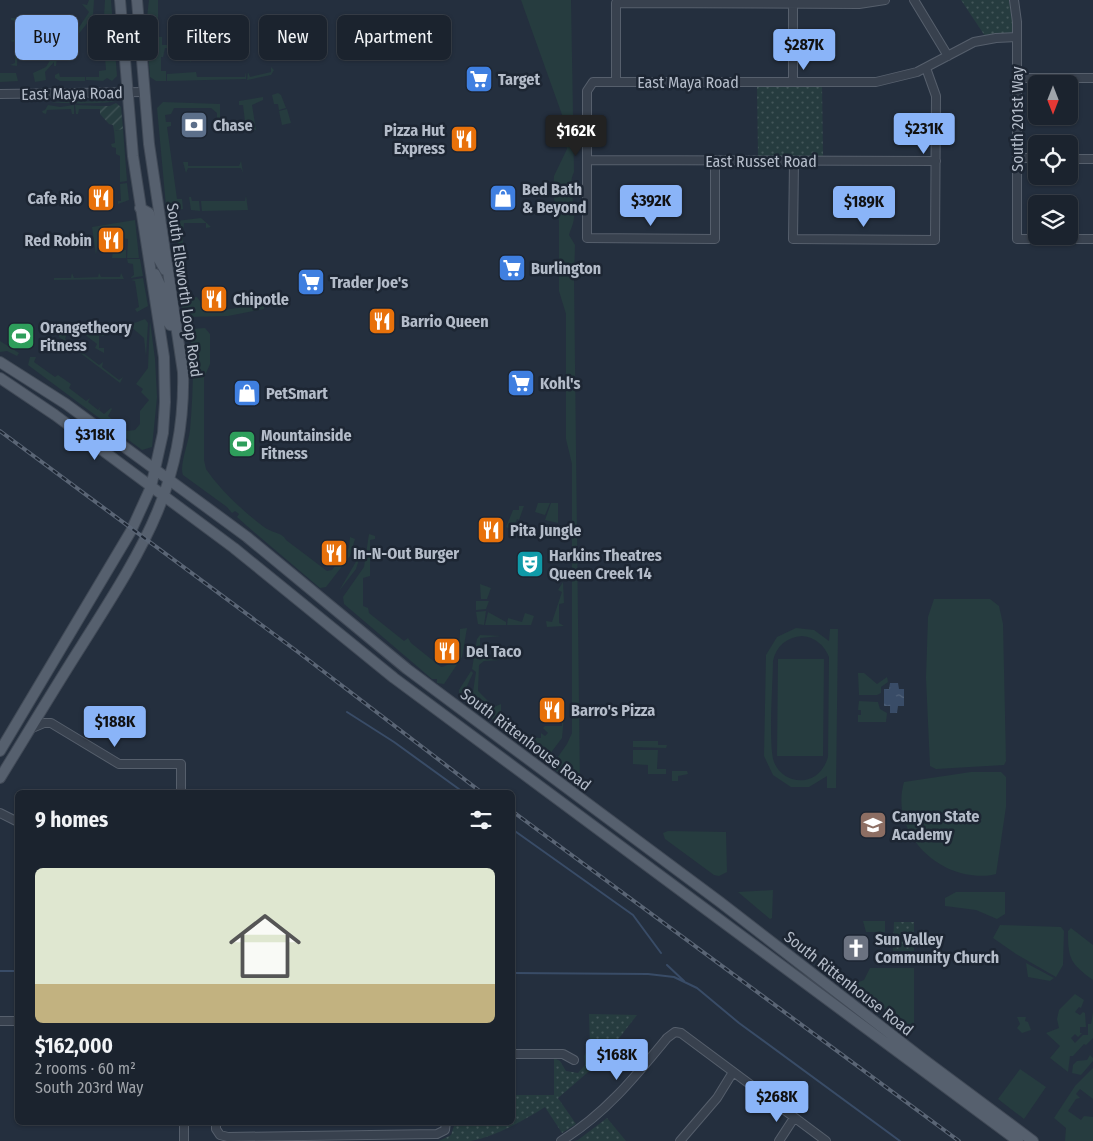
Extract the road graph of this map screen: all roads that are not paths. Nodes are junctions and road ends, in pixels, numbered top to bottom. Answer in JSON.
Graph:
{"nodes":[{"id":1,"x":120,"y":0,"type":"edge"},
{"id":2,"x":137,"y":0,"type":"edge"},
{"id":3,"x":885,"y":0,"type":"edge"},
{"id":4,"x":914,"y":0,"type":"edge"},
{"id":5,"x":1016,"y":1,"type":"edge"},
{"id":6,"x":793,"y":2,"type":"edge"},
{"id":7,"x":1018,"y":38,"type":"junction"},
{"id":8,"x":948,"y":56,"type":"junction"},
{"id":9,"x":926,"y":68,"type":"junction"},
{"id":10,"x":1017,"y":78,"type":"junction"},
{"id":11,"x":1093,"y":78,"type":"edge"},
{"id":12,"x":616,"y":82,"type":"junction"},
{"id":13,"x":793,"y":82,"type":"junction"},
{"id":14,"x":127,"y":92,"type":"junction"},
{"id":15,"x":144,"y":92,"type":"junction"},
{"id":16,"x":0,"y":94,"type":"edge"},
{"id":17,"x":1017,"y":158,"type":"junction"},
{"id":18,"x":1028,"y":158,"type":"edge"},
{"id":19,"x":1078,"y":158,"type":"edge"},
{"id":20,"x":1093,"y":158,"type":"edge"},
{"id":21,"x":587,"y":160,"type":"junction"},
{"id":22,"x":715,"y":160,"type":"junction"},
{"id":23,"x":794,"y":161,"type":"junction"},
{"id":24,"x":936,"y":161,"type":"junction"},
{"id":25,"x":140,"y":208,"type":"junction"},
{"id":26,"x":1093,"y":239,"type":"edge"},
{"id":27,"x":150,"y":265,"type":"junction"},
{"id":28,"x":168,"y":275,"type":"junction"},
{"id":29,"x":176,"y":326,"type":"junction"},
{"id":30,"x":0,"y":362,"type":"edge"},
{"id":31,"x":0,"y":378,"type":"edge"},
{"id":32,"x":156,"y":469,"type":"junction"},
{"id":33,"x":170,"y":480,"type":"junction"},
{"id":34,"x":151,"y":487,"type":"junction"},
{"id":35,"x":164,"y":497,"type":"junction"},
{"id":36,"x":325,"y":604,"type":"junction"},
{"id":37,"x":316,"y":614,"type":"junction"},
{"id":38,"x":394,"y":678,"type":"junction"},
{"id":39,"x":445,"y":698,"type":"junction"},
{"id":40,"x":43,"y":708,"type":"junction"},
{"id":41,"x":51,"y":723,"type":"junction"},
{"id":42,"x":30,"y":729,"type":"junction"},
{"id":43,"x":0,"y":751,"type":"edge"},
{"id":44,"x":498,"y":754,"type":"junction"},
{"id":45,"x":542,"y":770,"type":"junction"},
{"id":46,"x":0,"y":778,"type":"edge"},
{"id":47,"x":181,"y":790,"type":"edge"},
{"id":48,"x":0,"y":812,"type":"edge"},
{"id":49,"x":15,"y":820,"type":"edge"},
{"id":50,"x":718,"y":900,"type":"junction"},
{"id":51,"x":710,"y":911,"type":"junction"},
{"id":52,"x":0,"y":1021,"type":"edge"},
{"id":53,"x":15,"y":1021,"type":"edge"},
{"id":54,"x":515,"y":1054,"type":"edge"},
{"id":55,"x":574,"y":1060,"type":"dead end"},
{"id":56,"x":733,"y":1072,"type":"junction"},
{"id":57,"x":794,"y":1118,"type":"junction"},
{"id":58,"x":184,"y":1125,"type":"edge"},
{"id":59,"x":216,"y":1125,"type":"edge"},
{"id":60,"x":445,"y":1125,"type":"edge"},
{"id":61,"x":408,"y":1138,"type":"edge"},
{"id":62,"x":184,"y":1141,"type":"edge"},
{"id":63,"x":562,"y":1141,"type":"edge"},
{"id":64,"x":680,"y":1141,"type":"edge"},
{"id":65,"x":779,"y":1141,"type":"edge"},
{"id":66,"x":826,"y":1141,"type":"edge"},
{"id":67,"x":1018,"y":1141,"type":"edge"},
{"id":68,"x":1033,"y":1141,"type":"edge"}],
"edges":[{"from":1,"to":14,"type":"main road","name":"South Ellsworth Loop Road"},
{"from":2,"to":15,"type":"main road","name":"South Ellsworth Loop Road"},
{"from":3,"to":6,"type":"street"},
{"from":4,"to":8,"type":"street"},
{"from":5,"to":7,"type":"street","name":"South 201st Way"},
{"from":6,"to":12,"type":"street"},
{"from":6,"to":13,"type":"street"},
{"from":7,"to":8,"type":"street","name":"East Maya Road"},
{"from":7,"to":10,"type":"street","name":"South 201st Way"},
{"from":8,"to":9,"type":"street","name":"East Maya Road"},
{"from":9,"to":13,"type":"street","name":"East Maya Road"},
{"from":9,"to":24,"type":"street"},
{"from":10,"to":11,"type":"street"},
{"from":10,"to":17,"type":"street","name":"South 201st Way"},
{"from":12,"to":13,"type":"street","name":"East Maya Road"},
{"from":12,"to":21,"type":"street","name":"East Maya Road"},
{"from":14,"to":15,"type":"street","name":"East Maya Road"},
{"from":14,"to":16,"type":"street","name":"East Maya Road"},
{"from":14,"to":25,"type":"main road","name":"South Ellsworth Loop Road"},
{"from":15,"to":28,"type":"main road","name":"South Ellsworth Loop Road"},
{"from":17,"to":18,"type":"street"},
{"from":17,"to":26,"type":"street","name":"South 201st Way"},
{"from":19,"to":20,"type":"street"},
{"from":21,"to":22,"type":"street","name":"East Russet Road"},
{"from":21,"to":22,"type":"street"},
{"from":22,"to":23,"type":"street","name":"East Russet Road"},
{"from":23,"to":24,"type":"street","name":"East Russet Road"},
{"from":23,"to":24,"type":"street"},
{"from":25,"to":27,"type":"main road","name":"South Ellsworth Loop Road"},
{"from":25,"to":28,"type":"main road"},
{"from":27,"to":29,"type":"main road"},
{"from":27,"to":32,"type":"main road","name":"South Ellsworth Loop Road"},
{"from":28,"to":29,"type":"main road","name":"South Ellsworth Loop Road"},
{"from":29,"to":33,"type":"main road","name":"South Ellsworth Loop Road"},
{"from":30,"to":32,"type":"main road","name":"South Rittenhouse Road"},
{"from":31,"to":34,"type":"main road","name":"South Rittenhouse Road"},
{"from":32,"to":33,"type":"main road","name":"South Rittenhouse Road"},
{"from":32,"to":34,"type":"main road","name":"South Ellsworth Loop Road"},
{"from":33,"to":35,"type":"main road","name":"South Ellsworth Loop Road"},
{"from":33,"to":36,"type":"main road","name":"South Rittenhouse Road"},
{"from":34,"to":35,"type":"main road","name":"South Rittenhouse Road"},
{"from":34,"to":43,"type":"main road","name":"South Ellsworth Loop Road"},
{"from":35,"to":37,"type":"main road","name":"South Rittenhouse Road"},
{"from":35,"to":40,"type":"main road","name":"South Ellsworth Loop Road"},
{"from":36,"to":37,"type":"main road"},
{"from":36,"to":39,"type":"main road","name":"South Rittenhouse Road"},
{"from":37,"to":38,"type":"main road","name":"South Rittenhouse Road"},
{"from":38,"to":39,"type":"main road"},
{"from":38,"to":44,"type":"main road","name":"South Rittenhouse Road"},
{"from":39,"to":45,"type":"main road","name":"South Rittenhouse Road"},
{"from":40,"to":41,"type":"street"},
{"from":40,"to":42,"type":"main road","name":"South Ellsworth Loop Road"},
{"from":41,"to":42,"type":"street"},
{"from":41,"to":47,"type":"street"},
{"from":42,"to":46,"type":"main road","name":"South Ellsworth Loop Road"},
{"from":44,"to":45,"type":"main road"},
{"from":44,"to":51,"type":"main road","name":"South Rittenhouse Road"},
{"from":45,"to":50,"type":"main road","name":"South Rittenhouse Road"},
{"from":48,"to":49,"type":"street"},
{"from":50,"to":51,"type":"main road"},
{"from":50,"to":68,"type":"main road","name":"South Rittenhouse Road"},
{"from":51,"to":67,"type":"main road","name":"South Rittenhouse Road"},
{"from":52,"to":53,"type":"street"},
{"from":54,"to":55,"type":"street"},
{"from":56,"to":57,"type":"street"},
{"from":56,"to":63,"type":"street"},
{"from":56,"to":64,"type":"street"},
{"from":57,"to":65,"type":"street"},
{"from":57,"to":66,"type":"street"},
{"from":58,"to":62,"type":"street"},
{"from":59,"to":61,"type":"street"},
{"from":60,"to":61,"type":"street"}]}
